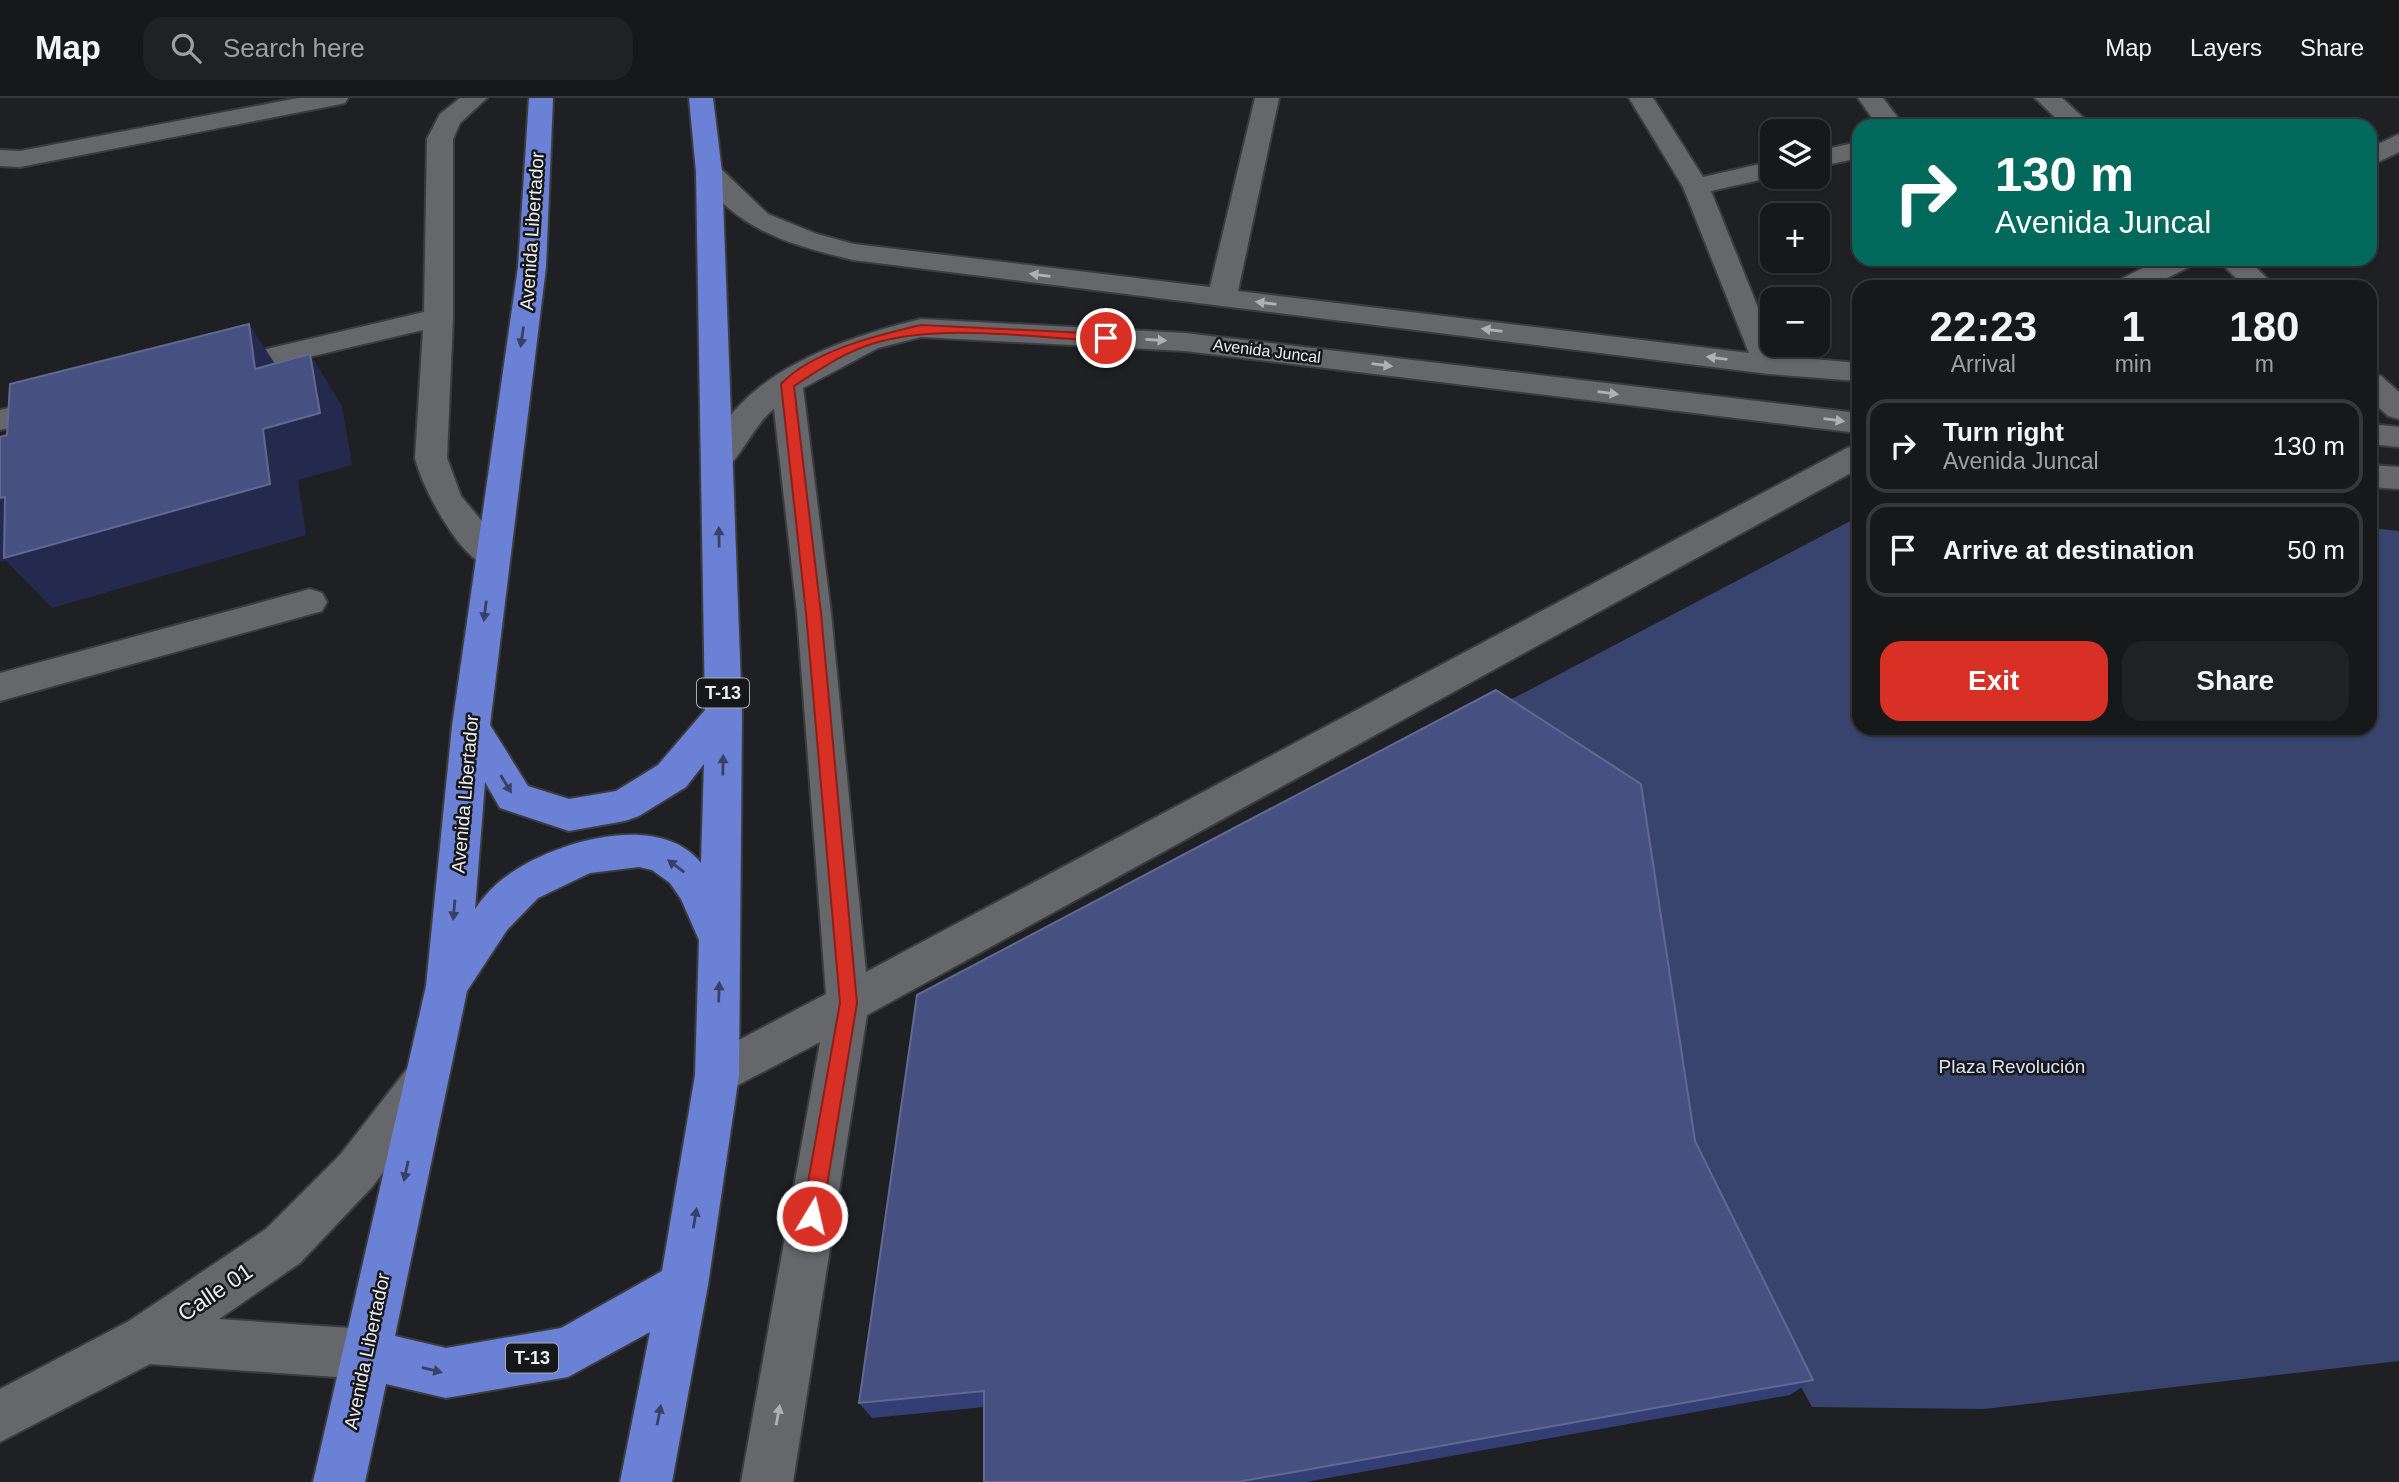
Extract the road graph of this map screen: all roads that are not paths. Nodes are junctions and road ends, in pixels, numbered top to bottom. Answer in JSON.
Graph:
{"nodes":[{"id":1,"x":197,"y":98,"type":"edge"},
{"id":2,"x":336,"y":98,"type":"edge"},
{"id":3,"x":475,"y":98,"type":"edge"},
{"id":4,"x":541,"y":98,"type":"edge"},
{"id":5,"x":1267,"y":98,"type":"edge"},
{"id":6,"x":1641,"y":98,"type":"edge"},
{"id":7,"x":1870,"y":98,"type":"edge"},
{"id":8,"x":2047,"y":98,"type":"edge"},
{"id":9,"x":704,"y":99,"type":"edge"},
{"id":10,"x":232,"y":118,"type":"junction"},
{"id":11,"x":1886,"y":119,"type":"edge"},
{"id":12,"x":2071,"y":119,"type":"edge"},
{"id":13,"x":2399,"y":142,"type":"edge"},
{"id":14,"x":1852,"y":151,"type":"edge"},
{"id":15,"x":2377,"y":154,"type":"edge"},
{"id":16,"x":1830,"y":156,"type":"edge"},
{"id":17,"x":0,"y":158,"type":"edge"},
{"id":18,"x":709,"y":172,"type":"junction"},
{"id":19,"x":1760,"y":172,"type":"edge"},
{"id":20,"x":1696,"y":187,"type":"junction"},
{"id":21,"x":2169,"y":266,"type":"edge"},
{"id":22,"x":2239,"y":266,"type":"edge"},
{"id":23,"x":2141,"y":280,"type":"edge"},
{"id":24,"x":2254,"y":280,"type":"edge"},
{"id":25,"x":1222,"y":297,"type":"junction"},
{"id":26,"x":438,"y":318,"type":"junction"},
{"id":27,"x":1769,"y":365,"type":"junction"},
{"id":28,"x":1852,"y":372,"type":"edge"},
{"id":29,"x":198,"y":374,"type":"edge"},
{"id":30,"x":788,"y":384,"type":"junction"},
{"id":31,"x":2377,"y":389,"type":"edge"},
{"id":32,"x":93,"y":399,"type":"edge"},
{"id":33,"x":2399,"y":409,"type":"edge"},
{"id":34,"x":0,"y":420,"type":"edge"},
{"id":35,"x":1852,"y":422,"type":"edge"},
{"id":36,"x":2377,"y":435,"type":"edge"},
{"id":37,"x":2399,"y":437,"type":"edge"},
{"id":38,"x":717,"y":458,"type":"junction"},
{"id":39,"x":1852,"y":459,"type":"edge"},
{"id":40,"x":2377,"y":476,"type":"edge"},
{"id":41,"x":2399,"y":478,"type":"edge"},
{"id":42,"x":492,"y":555,"type":"junction"},
{"id":43,"x":310,"y":602,"type":"dead end"},
{"id":44,"x":0,"y":687,"type":"edge"},
{"id":45,"x":724,"y":715,"type":"junction"},
{"id":46,"x":471,"y":726,"type":"junction"},
{"id":47,"x":721,"y":945,"type":"junction"},
{"id":48,"x":447,"y":986,"type":"junction"},
{"id":49,"x":848,"y":1003,"type":"junction"},
{"id":50,"x":717,"y":1075,"type":"junction"},
{"id":51,"x":426,"y":1080,"type":"junction"},
{"id":52,"x":684,"y":1285,"type":"junction"},
{"id":53,"x":147,"y":1339,"type":"junction"},
{"id":54,"x":365,"y":1354,"type":"junction"},
{"id":55,"x":0,"y":1416,"type":"edge"},
{"id":56,"x":339,"y":1482,"type":"edge"},
{"id":57,"x":646,"y":1482,"type":"edge"},
{"id":58,"x":767,"y":1482,"type":"edge"}],
"edges":[{"from":1,"to":10,"type":"street"},
{"from":2,"to":10,"type":"street"},
{"from":3,"to":26,"type":"street"},
{"from":4,"to":42,"type":"highway","name":"Avenida Libertador","number":"T-13","one_way":true},
{"from":5,"to":25,"type":"street"},
{"from":6,"to":20,"type":"street"},
{"from":7,"to":11,"type":"street"},
{"from":8,"to":12,"type":"street"},
{"from":9,"to":18,"type":"highway","number":"T-13"},
{"from":10,"to":17,"type":"street"},
{"from":13,"to":15,"type":"street"},
{"from":14,"to":16,"type":"street"},
{"from":25,"to":18,"type":"street","one_way":true},
{"from":18,"to":38,"type":"highway","number":"T-13"},
{"from":19,"to":20,"type":"street"},
{"from":20,"to":27,"type":"street"},
{"from":21,"to":23,"type":"street"},
{"from":22,"to":24,"type":"street"},
{"from":27,"to":25,"type":"street","one_way":true},
{"from":26,"to":29,"type":"street"},
{"from":26,"to":42,"type":"street"},
{"from":27,"to":28,"type":"street"},
{"from":30,"to":35,"type":"street","name":"Avenida Juncal","one_way":true},
{"from":30,"to":38,"type":"street","name":"Avenida Juncal"},
{"from":30,"to":49,"type":"street"},
{"from":31,"to":33,"type":"street"},
{"from":32,"to":34,"type":"street"},
{"from":36,"to":37,"type":"street"},
{"from":45,"to":38,"type":"highway","number":"T-13","one_way":true},
{"from":39,"to":49,"type":"street"},
{"from":40,"to":41,"type":"street"},
{"from":42,"to":46,"type":"highway","name":"Avenida Libertador","number":"T-13","one_way":true},
{"from":43,"to":44,"type":"street"},
{"from":46,"to":45,"type":"highway","number":"T-13","one_way":true},
{"from":47,"to":45,"type":"highway","number":"T-13","one_way":true},
{"from":46,"to":48,"type":"highway","name":"Avenida Libertador","number":"T-13","one_way":true},
{"from":47,"to":48,"type":"highway","number":"T-13","one_way":true},
{"from":50,"to":47,"type":"highway","number":"T-13","one_way":true},
{"from":48,"to":51,"type":"highway","name":"Avenida Libertador","number":"T-13"},
{"from":49,"to":50,"type":"street"},
{"from":58,"to":49,"type":"street","one_way":true},
{"from":52,"to":50,"type":"highway","number":"T-13","one_way":true},
{"from":51,"to":53,"type":"street","name":"Calle 01"},
{"from":51,"to":54,"type":"highway","name":"Avenida Libertador","number":"T-13","one_way":true},
{"from":54,"to":52,"type":"highway","number":"T-13","one_way":true},
{"from":57,"to":52,"type":"highway","number":"T-13","one_way":true},
{"from":53,"to":54,"type":"street","name":"Calle 01"},
{"from":53,"to":55,"type":"street"},
{"from":54,"to":56,"type":"highway","name":"Avenida Libertador","number":"T-13"}]}
